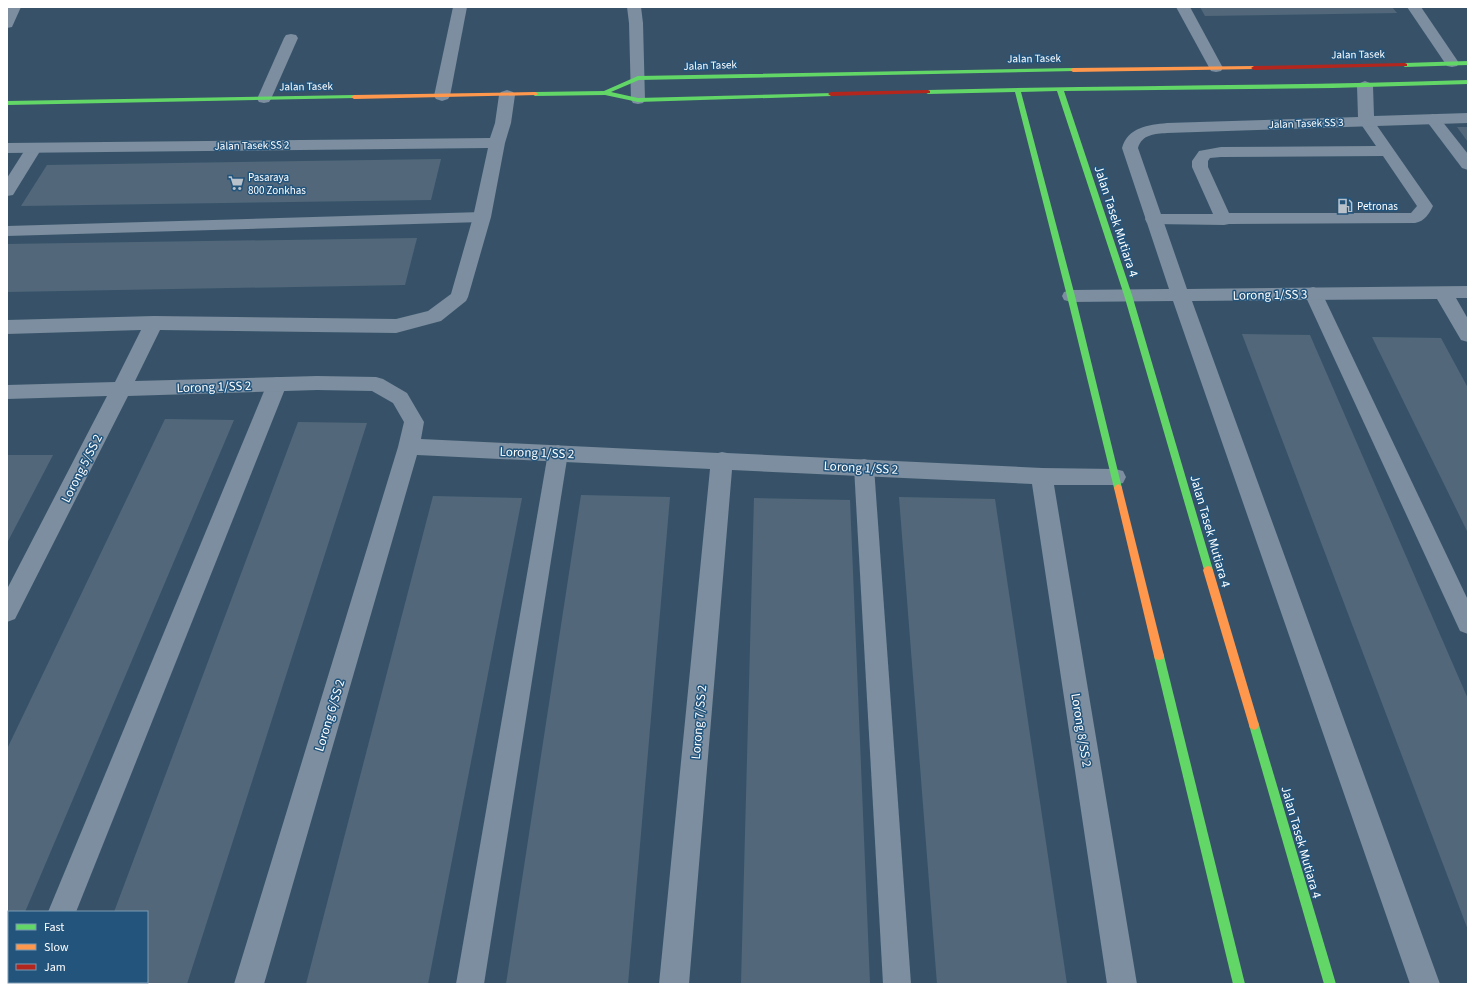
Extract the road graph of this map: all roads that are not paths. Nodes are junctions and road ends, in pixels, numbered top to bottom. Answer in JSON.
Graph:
{"nodes":[{"id":1,"x":14,"y":7,"type":"edge"},
{"id":2,"x":460,"y":7,"type":"edge"},
{"id":3,"x":634,"y":7,"type":"edge"},
{"id":4,"x":1183,"y":7,"type":"edge"},
{"id":5,"x":1414,"y":7,"type":"edge"},
{"id":6,"x":7,"y":24,"type":"edge"},
{"id":7,"x":292,"y":38,"type":"dead end"},
{"id":8,"x":1452,"y":63,"type":"junction"},
{"id":9,"x":1468,"y":63,"type":"edge"},
{"id":10,"x":1216,"y":68,"type":"junction"},
{"id":11,"x":1070,"y":69,"type":"junction"},
{"id":12,"x":955,"y":72,"type":"junction"},
{"id":13,"x":638,"y":78,"type":"junction"},
{"id":14,"x":1030,"y":82,"type":"junction"},
{"id":15,"x":1468,"y":82,"type":"edge"},
{"id":16,"x":1365,"y":86,"type":"junction"},
{"id":17,"x":1017,"y":89,"type":"junction"},
{"id":18,"x":1060,"y":89,"type":"junction"},
{"id":19,"x":604,"y":93,"type":"junction"},
{"id":20,"x":507,"y":95,"type":"junction"},
{"id":21,"x":442,"y":96,"type":"junction"},
{"id":22,"x":264,"y":99,"type":"junction"},
{"id":23,"x":638,"y":100,"type":"junction"},
{"id":24,"x":7,"y":103,"type":"edge"},
{"id":25,"x":1468,"y":118,"type":"edge"},
{"id":26,"x":1433,"y":119,"type":"junction"},
{"id":27,"x":1366,"y":120,"type":"junction"},
{"id":28,"x":497,"y":143,"type":"junction"},
{"id":29,"x":7,"y":148,"type":"edge"},
{"id":30,"x":34,"y":148,"type":"junction"},
{"id":31,"x":1387,"y":151,"type":"junction"},
{"id":32,"x":1468,"y":165,"type":"edge"},
{"id":33,"x":7,"y":191,"type":"edge"},
{"id":34,"x":482,"y":218,"type":"junction"},
{"id":35,"x":1154,"y":219,"type":"junction"},
{"id":36,"x":1224,"y":220,"type":"junction"},
{"id":37,"x":7,"y":231,"type":"edge"},
{"id":38,"x":1443,"y":292,"type":"junction"},
{"id":39,"x":1468,"y":292,"type":"edge"},
{"id":40,"x":1313,"y":293,"type":"junction"},
{"id":41,"x":1180,"y":295,"type":"junction"},
{"id":42,"x":1071,"y":296,"type":"junction"},
{"id":43,"x":1128,"y":296,"type":"junction"},
{"id":44,"x":154,"y":323,"type":"junction"},
{"id":45,"x":7,"y":327,"type":"edge"},
{"id":46,"x":1468,"y":334,"type":"edge"},
{"id":47,"x":277,"y":384,"type":"junction"},
{"id":48,"x":121,"y":389,"type":"junction"},
{"id":49,"x":7,"y":392,"type":"edge"},
{"id":50,"x":409,"y":447,"type":"junction"},
{"id":51,"x":558,"y":453,"type":"junction"},
{"id":52,"x":722,"y":460,"type":"junction"},
{"id":53,"x":864,"y":467,"type":"junction"},
{"id":54,"x":1042,"y":476,"type":"junction"},
{"id":55,"x":1115,"y":477,"type":"junction"},
{"id":56,"x":7,"y":612,"type":"edge"},
{"id":57,"x":1468,"y":624,"type":"edge"},
{"id":58,"x":62,"y":911,"type":"edge"},
{"id":59,"x":249,"y":984,"type":"edge"},
{"id":60,"x":470,"y":984,"type":"edge"},
{"id":61,"x":674,"y":984,"type":"edge"},
{"id":62,"x":897,"y":984,"type":"edge"},
{"id":63,"x":1122,"y":984,"type":"edge"},
{"id":64,"x":1240,"y":984,"type":"edge"},
{"id":65,"x":1330,"y":984,"type":"edge"},
{"id":66,"x":1425,"y":984,"type":"edge"}],
"edges":[{"from":1,"to":6,"type":"lane"},
{"from":2,"to":21,"type":"street"},
{"from":3,"to":13,"type":"lane"},
{"from":4,"to":10,"type":"lane"},
{"from":5,"to":8,"type":"lane"},
{"from":7,"to":22,"type":"lane"},
{"from":8,"to":9,"type":"main road","name":"Jalan Tasek"},
{"from":8,"to":10,"type":"main road","name":"Jalan Tasek"},
{"from":10,"to":11,"type":"main road","name":"Jalan Tasek"},
{"from":11,"to":12,"type":"main road","name":"Jalan Tasek"},
{"from":11,"to":14,"type":"main road"},
{"from":12,"to":13,"type":"main road","name":"Jalan Tasek"},
{"from":12,"to":14,"type":"main road"},
{"from":13,"to":19,"type":"main road","name":"Jalan Tasek"},
{"from":13,"to":23,"type":"lane"},
{"from":14,"to":17,"type":"main road"},
{"from":14,"to":18,"type":"main road"},
{"from":15,"to":16,"type":"main road","name":"Jalan Tasek"},
{"from":16,"to":18,"type":"main road","name":"Jalan Tasek"},
{"from":16,"to":27,"type":"street"},
{"from":17,"to":18,"type":"main road","name":"Jalan Tasek"},
{"from":17,"to":23,"type":"main road","name":"Jalan Tasek"},
{"from":17,"to":42,"type":"main road"},
{"from":18,"to":43,"type":"main road","name":"Jalan Tasek Mutiara 4"},
{"from":19,"to":20,"type":"main road","name":"Jalan Tasek"},
{"from":19,"to":23,"type":"main road","name":"Jalan Tasek"},
{"from":20,"to":21,"type":"main road","name":"Jalan Tasek"},
{"from":20,"to":28,"type":"street"},
{"from":21,"to":22,"type":"main road","name":"Jalan Tasek"},
{"from":22,"to":24,"type":"main road","name":"Jalan Tasek"},
{"from":25,"to":26,"type":"street","name":"Jalan Tasek SS 3"},
{"from":26,"to":27,"type":"street","name":"Jalan Tasek SS 3"},
{"from":26,"to":32,"type":"lane"},
{"from":27,"to":31,"type":"lane"},
{"from":27,"to":35,"type":"street","name":"Jalan Tasek SS 3"},
{"from":28,"to":30,"type":"street","name":"Jalan Tasek SS 2"},
{"from":28,"to":34,"type":"street"},
{"from":29,"to":30,"type":"street","name":"Jalan Tasek SS 2"},
{"from":30,"to":33,"type":"lane"},
{"from":31,"to":36,"type":"lane"},
{"from":31,"to":36,"type":"lane"},
{"from":34,"to":37,"type":"lane"},
{"from":34,"to":44,"type":"street"},
{"from":35,"to":36,"type":"lane"},
{"from":35,"to":41,"type":"street"},
{"from":38,"to":39,"type":"street","name":"Lorong 1/SS 3"},
{"from":38,"to":40,"type":"street","name":"Lorong 1/SS 3"},
{"from":38,"to":46,"type":"street"},
{"from":40,"to":41,"type":"street","name":"Lorong 1/SS 3"},
{"from":40,"to":57,"type":"lane"},
{"from":41,"to":43,"type":"street","name":"Lorong 1/SS 3"},
{"from":41,"to":66,"type":"street"},
{"from":42,"to":43,"type":"street","name":"Lorong 1/SS 3"},
{"from":42,"to":55,"type":"main road"},
{"from":43,"to":65,"type":"main road","name":"Jalan Tasek Mutiara 4"},
{"from":44,"to":45,"type":"street"},
{"from":44,"to":48,"type":"street","name":"Lorong 5/SS 2"},
{"from":47,"to":48,"type":"street","name":"Lorong 1/SS 2"},
{"from":47,"to":50,"type":"street","name":"Lorong 1/SS 2"},
{"from":47,"to":58,"type":"lane"},
{"from":48,"to":49,"type":"street","name":"Lorong 1/SS 2"},
{"from":48,"to":56,"type":"street","name":"Lorong 5/SS 2"},
{"from":50,"to":51,"type":"street","name":"Lorong 1/SS 2"},
{"from":50,"to":59,"type":"street","name":"Lorong 6/SS 2"},
{"from":51,"to":52,"type":"street","name":"Lorong 1/SS 2"},
{"from":51,"to":60,"type":"lane"},
{"from":52,"to":53,"type":"street","name":"Lorong 1/SS 2"},
{"from":52,"to":61,"type":"street","name":"Lorong 7/SS 2"},
{"from":53,"to":54,"type":"street","name":"Lorong 1/SS 2"},
{"from":53,"to":62,"type":"lane"},
{"from":54,"to":55,"type":"street","name":"Lorong 1/SS 2"},
{"from":54,"to":63,"type":"street","name":"Lorong 8/SS 2"},
{"from":55,"to":64,"type":"main road"}]}
